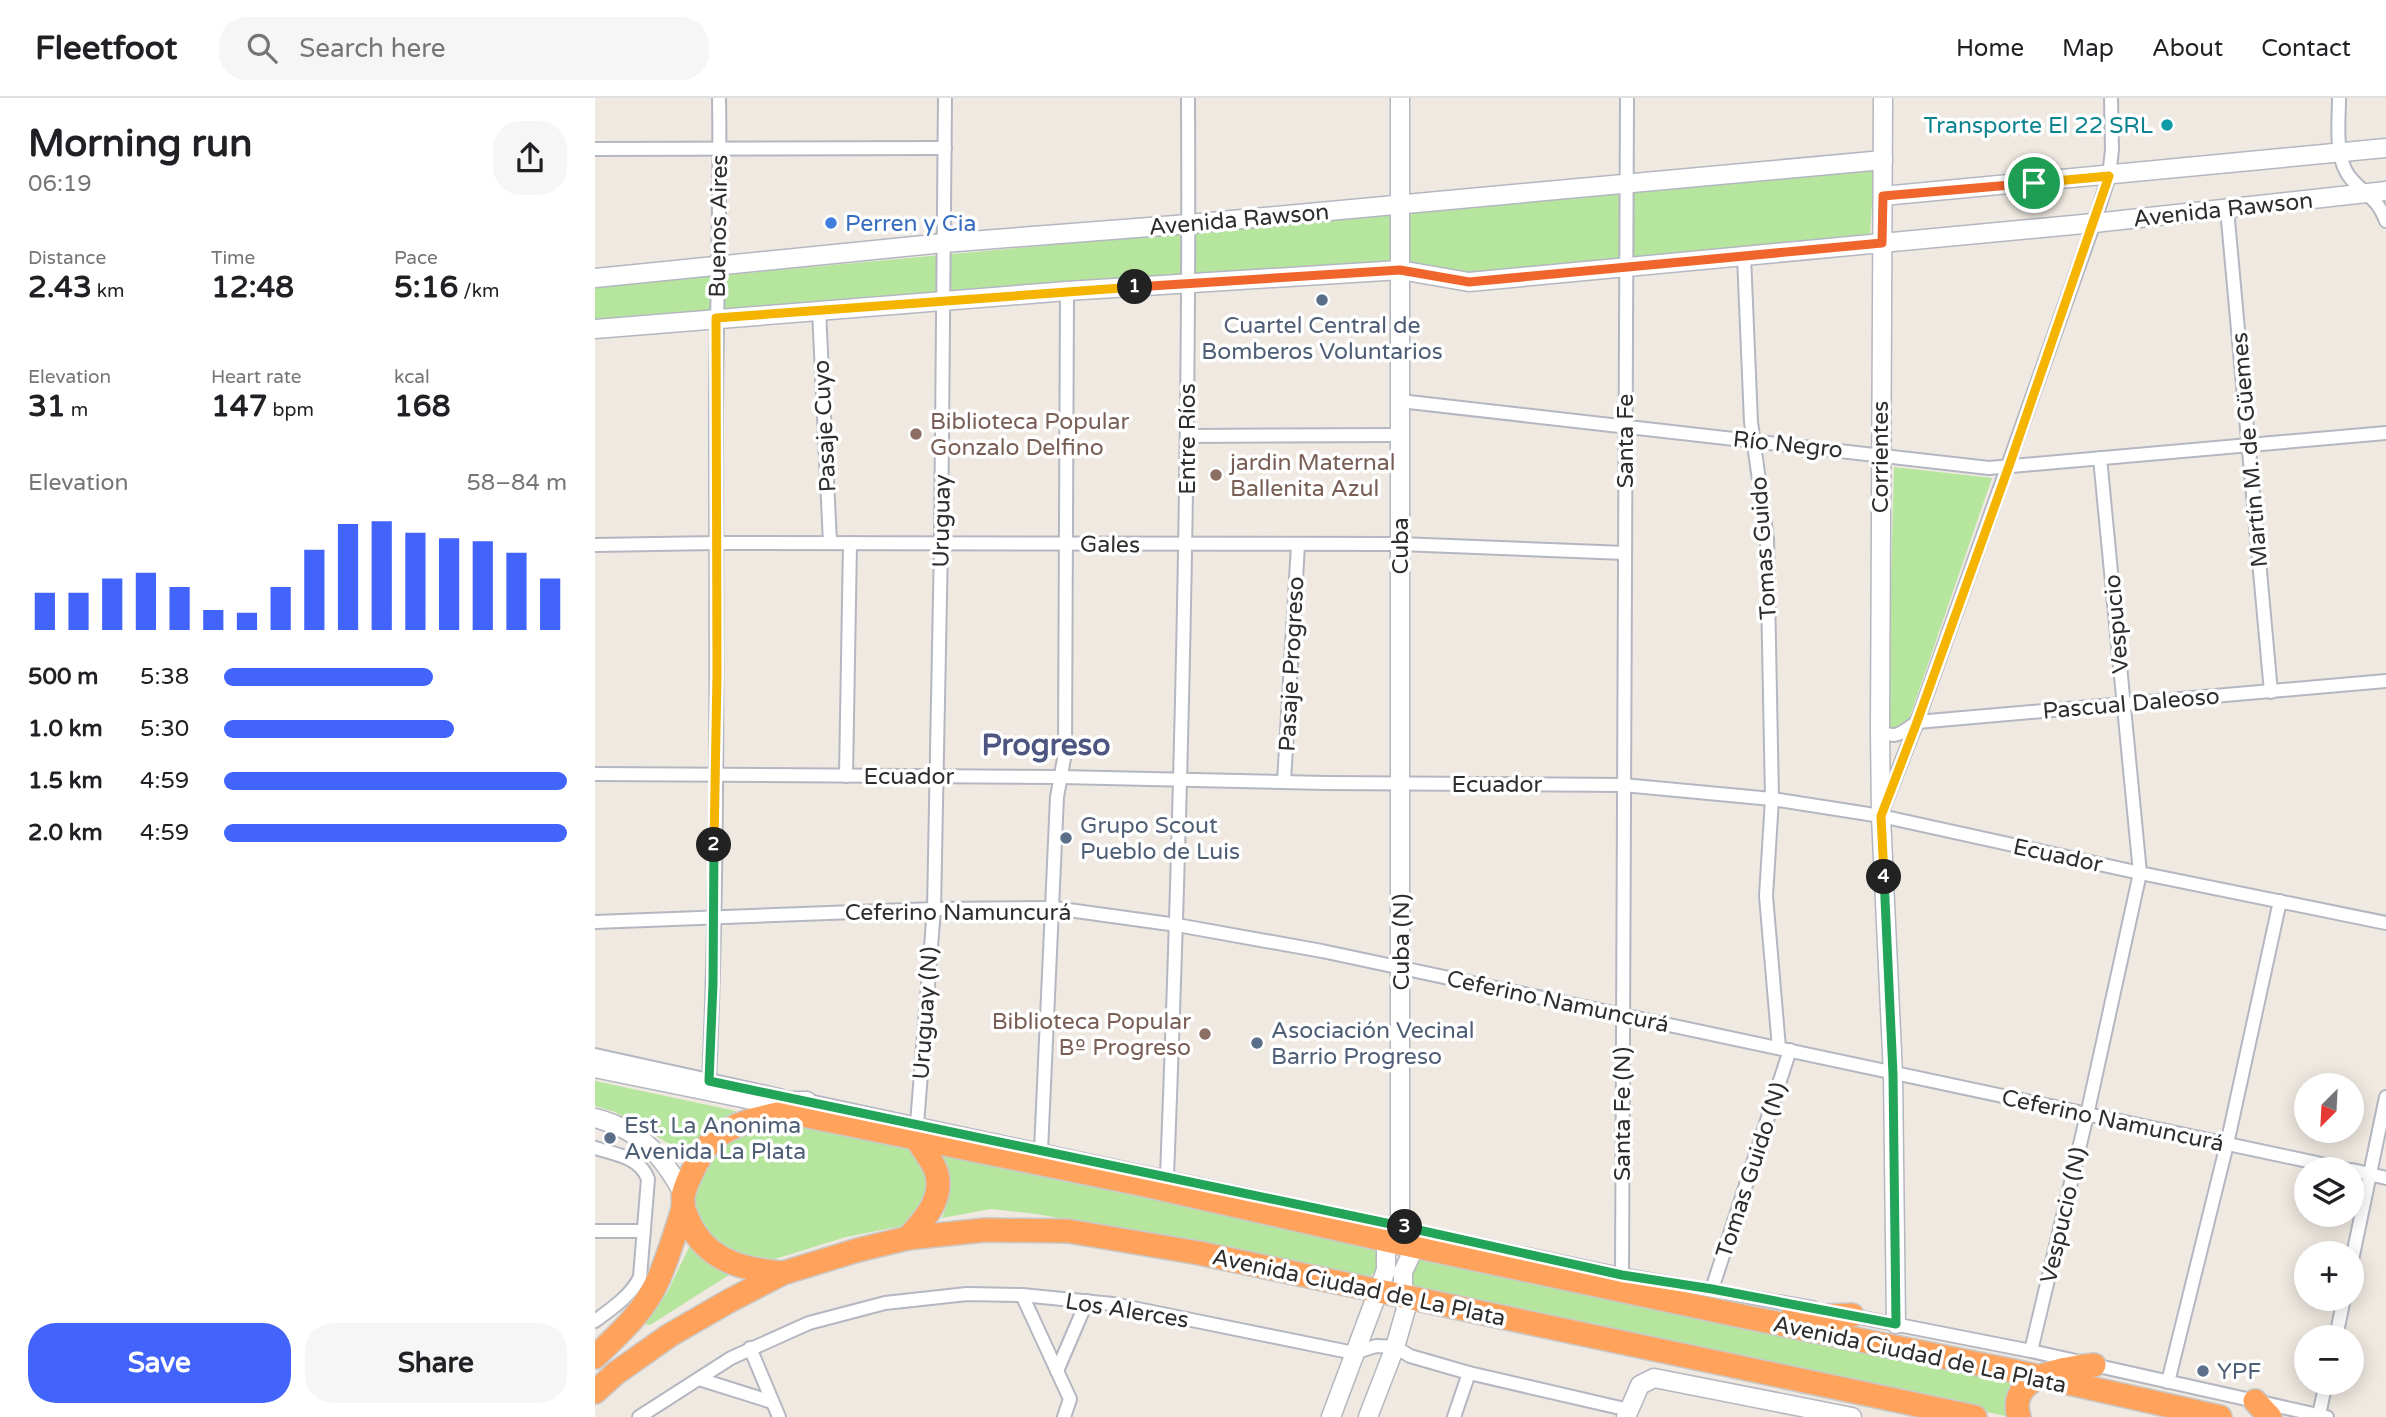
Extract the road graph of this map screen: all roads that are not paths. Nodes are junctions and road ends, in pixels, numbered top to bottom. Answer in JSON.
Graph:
{"nodes":[{"id":1,"x":719,"y":98,"type":"edge"},
{"id":2,"x":945,"y":98,"type":"edge"},
{"id":3,"x":1188,"y":98,"type":"edge"},
{"id":4,"x":1400,"y":98,"type":"edge"},
{"id":5,"x":1627,"y":98,"type":"edge"},
{"id":6,"x":1883,"y":98,"type":"edge"},
{"id":7,"x":2111,"y":98,"type":"edge"},
{"id":8,"x":2339,"y":98,"type":"edge"},
{"id":9,"x":945,"y":148,"type":"junction"},
{"id":10,"x":2386,"y":148,"type":"edge"},
{"id":11,"x":595,"y":149,"type":"edge"},
{"id":12,"x":720,"y":149,"type":"junction"},
{"id":13,"x":2339,"y":152,"type":"junction"},
{"id":14,"x":1883,"y":160,"type":"junction"},
{"id":15,"x":2109,"y":176,"type":"junction"},
{"id":16,"x":1627,"y":184,"type":"junction"},
{"id":17,"x":2377,"y":192,"type":"edge"},
{"id":18,"x":1883,"y":196,"type":"junction"},
{"id":19,"x":1400,"y":204,"type":"junction"},
{"id":20,"x":2227,"y":209,"type":"junction"},
{"id":21,"x":2386,"y":221,"type":"edge"},
{"id":22,"x":2094,"y":223,"type":"junction"},
{"id":23,"x":1188,"y":224,"type":"junction"},
{"id":24,"x":944,"y":243,"type":"junction"},
{"id":25,"x":1882,"y":243,"type":"junction"},
{"id":26,"x":1744,"y":256,"type":"junction"},
{"id":27,"x":716,"y":267,"type":"junction"},
{"id":28,"x":1626,"y":267,"type":"junction"},
{"id":29,"x":1400,"y":270,"type":"junction"},
{"id":30,"x":595,"y":278,"type":"edge"},
{"id":31,"x":1188,"y":284,"type":"junction"},
{"id":32,"x":1067,"y":291,"type":"junction"},
{"id":33,"x":944,"y":300,"type":"junction"},
{"id":34,"x":819,"y":310,"type":"junction"},
{"id":35,"x":716,"y":318,"type":"junction"},
{"id":36,"x":595,"y":329,"type":"edge"},
{"id":37,"x":1400,"y":401,"type":"junction"},
{"id":38,"x":1625,"y":426,"type":"junction"},
{"id":39,"x":2386,"y":433,"type":"edge"},
{"id":40,"x":1400,"y":435,"type":"junction"},
{"id":41,"x":1188,"y":436,"type":"junction"},
{"id":42,"x":1754,"y":440,"type":"junction"},
{"id":43,"x":2248,"y":444,"type":"junction"},
{"id":44,"x":1880,"y":454,"type":"junction"},
{"id":45,"x":2101,"y":458,"type":"junction"},
{"id":46,"x":2009,"y":466,"type":"junction"},
{"id":47,"x":716,"y":543,"type":"junction"},
{"id":48,"x":829,"y":543,"type":"junction"},
{"id":49,"x":850,"y":543,"type":"junction"},
{"id":50,"x":1067,"y":543,"type":"junction"},
{"id":51,"x":941,"y":544,"type":"junction"},
{"id":52,"x":1400,"y":544,"type":"junction"},
{"id":53,"x":595,"y":545,"type":"edge"},
{"id":54,"x":1187,"y":545,"type":"junction"},
{"id":55,"x":1298,"y":545,"type":"junction"},
{"id":56,"x":1625,"y":553,"type":"junction"},
{"id":57,"x":2386,"y":681,"type":"edge"},
{"id":58,"x":2271,"y":692,"type":"junction"},
{"id":59,"x":2123,"y":703,"type":"junction"},
{"id":60,"x":1917,"y":722,"type":"junction"},
{"id":61,"x":1880,"y":730,"type":"junction"},
{"id":62,"x":595,"y":774,"type":"edge"},
{"id":63,"x":715,"y":774,"type":"junction"},
{"id":64,"x":846,"y":776,"type":"junction"},
{"id":65,"x":937,"y":776,"type":"junction"},
{"id":66,"x":1061,"y":777,"type":"junction"},
{"id":67,"x":1181,"y":780,"type":"junction"},
{"id":68,"x":1284,"y":782,"type":"junction"},
{"id":69,"x":1401,"y":784,"type":"junction"},
{"id":70,"x":1623,"y":785,"type":"junction"},
{"id":71,"x":1772,"y":799,"type":"junction"},
{"id":72,"x":1881,"y":816,"type":"junction"},
{"id":73,"x":2140,"y":873,"type":"junction"},
{"id":74,"x":2280,"y":901,"type":"junction"},
{"id":75,"x":1054,"y":908,"type":"junction"},
{"id":76,"x":934,"y":909,"type":"junction"},
{"id":77,"x":713,"y":918,"type":"junction"},
{"id":78,"x":595,"y":922,"type":"edge"},
{"id":79,"x":2386,"y":923,"type":"edge"},
{"id":80,"x":1177,"y":925,"type":"junction"},
{"id":81,"x":1401,"y":968,"type":"junction"},
{"id":82,"x":1622,"y":1015,"type":"junction"},
{"id":83,"x":1784,"y":1049,"type":"junction"},
{"id":84,"x":595,"y":1055,"type":"edge"},
{"id":85,"x":595,"y":1068,"type":"edge"},
{"id":86,"x":1893,"y":1074,"type":"junction"},
{"id":87,"x":709,"y":1081,"type":"junction"},
{"id":88,"x":2386,"y":1097,"type":"edge"},
{"id":89,"x":798,"y":1106,"type":"junction"},
{"id":90,"x":2087,"y":1115,"type":"junction"},
{"id":91,"x":595,"y":1118,"type":"edge"},
{"id":92,"x":917,"y":1131,"type":"junction"},
{"id":93,"x":2227,"y":1144,"type":"junction"},
{"id":94,"x":595,"y":1148,"type":"edge"},
{"id":95,"x":1041,"y":1151,"type":"junction"},
{"id":96,"x":2294,"y":1158,"type":"edge"},
{"id":97,"x":1105,"y":1164,"type":"joint"},
{"id":98,"x":2364,"y":1173,"type":"edge"},
{"id":99,"x":2370,"y":1174,"type":"junction"},
{"id":100,"x":2386,"y":1178,"type":"edge"},
{"id":101,"x":1156,"y":1181,"type":"junction"},
{"id":102,"x":683,"y":1202,"type":"junction"},
{"id":103,"x":595,"y":1231,"type":"edge"},
{"id":104,"x":644,"y":1231,"type":"junction"},
{"id":105,"x":1393,"y":1233,"type":"junction"},
{"id":106,"x":908,"y":1238,"type":"junction"},
{"id":107,"x":2356,"y":1241,"type":"edge"},
{"id":108,"x":1415,"y":1246,"type":"junction"},
{"id":109,"x":783,"y":1273,"type":"junction"},
{"id":110,"x":1622,"y":1275,"type":"junction"},
{"id":111,"x":1712,"y":1289,"type":"junction"},
{"id":112,"x":1022,"y":1295,"type":"junction"},
{"id":113,"x":1377,"y":1296,"type":"junction"},
{"id":114,"x":1087,"y":1301,"type":"junction"},
{"id":115,"x":1404,"y":1302,"type":"junction"},
{"id":116,"x":1852,"y":1315,"type":"junction"},
{"id":117,"x":1751,"y":1318,"type":"junction"},
{"id":118,"x":595,"y":1321,"type":"edge"},
{"id":119,"x":1896,"y":1324,"type":"junction"},
{"id":120,"x":1395,"y":1347,"type":"junction"},
{"id":121,"x":750,"y":1348,"type":"junction"},
{"id":122,"x":2031,"y":1351,"type":"junction"},
{"id":123,"x":1354,"y":1353,"type":"junction"},
{"id":124,"x":595,"y":1357,"type":"edge"},
{"id":125,"x":2094,"y":1365,"type":"junction"},
{"id":126,"x":1058,"y":1371,"type":"junction"},
{"id":127,"x":1469,"y":1373,"type":"junction"},
{"id":128,"x":2038,"y":1378,"type":"junction"},
{"id":129,"x":699,"y":1379,"type":"junction"},
{"id":130,"x":2168,"y":1381,"type":"junction"},
{"id":131,"x":595,"y":1392,"type":"edge"},
{"id":132,"x":2325,"y":1395,"type":"edge"},
{"id":133,"x":772,"y":1402,"type":"junction"},
{"id":134,"x":2262,"y":1409,"type":"edge"},
{"id":135,"x":1627,"y":1413,"type":"edge"},
{"id":136,"x":2323,"y":1416,"type":"edge"},
{"id":137,"x":639,"y":1417,"type":"edge"},
{"id":138,"x":779,"y":1417,"type":"edge"},
{"id":139,"x":1064,"y":1417,"type":"edge"},
{"id":140,"x":1331,"y":1417,"type":"edge"},
{"id":141,"x":1368,"y":1417,"type":"edge"},
{"id":142,"x":1454,"y":1417,"type":"edge"},
{"id":143,"x":1852,"y":1417,"type":"edge"},
{"id":144,"x":1975,"y":1417,"type":"edge"},
{"id":145,"x":2019,"y":1417,"type":"edge"},
{"id":146,"x":2220,"y":1417,"type":"edge"}],
"edges":[{"from":1,"to":12,"type":"street","name":"Buenos Aires"},
{"from":2,"to":9,"type":"street","name":"Uruguay"},
{"from":3,"to":23,"type":"street","name":"Entre Ríos"},
{"from":4,"to":19,"type":"street","name":"Cuba"},
{"from":5,"to":16,"type":"street","name":"Santa Fe"},
{"from":6,"to":14,"type":"street","name":"Corrientes"},
{"from":7,"to":15,"type":"street"},
{"from":8,"to":13,"type":"street"},
{"from":9,"to":12,"type":"street"},
{"from":9,"to":24,"type":"street","name":"Uruguay"},
{"from":10,"to":13,"type":"street","name":"Avenida Rawson"},
{"from":11,"to":12,"type":"street"},
{"from":12,"to":27,"type":"street","name":"Buenos Aires"},
{"from":13,"to":15,"type":"street","name":"Avenida Rawson"},
{"from":13,"to":17,"type":"street"},
{"from":14,"to":16,"type":"street","name":"Avenida Rawson"},
{"from":14,"to":18,"type":"street","name":"Corrientes"},
{"from":15,"to":18,"type":"street","name":"Avenida Rawson"},
{"from":15,"to":22,"type":"street"},
{"from":16,"to":19,"type":"street","name":"Avenida Rawson"},
{"from":16,"to":28,"type":"street","name":"Santa Fe"},
{"from":17,"to":20,"type":"street","name":"Avenida Rawson"},
{"from":17,"to":21,"type":"street"},
{"from":18,"to":25,"type":"street","name":"Corrientes"},
{"from":19,"to":23,"type":"street","name":"Avenida Rawson"},
{"from":19,"to":29,"type":"street","name":"Cuba"},
{"from":20,"to":22,"type":"street","name":"Avenida Rawson"},
{"from":20,"to":43,"type":"street","name":"Martín M. de Güemes"},
{"from":22,"to":25,"type":"street","name":"Avenida Rawson"},
{"from":22,"to":46,"type":"street"},
{"from":23,"to":24,"type":"street","name":"Avenida Rawson"},
{"from":23,"to":31,"type":"street","name":"Entre Ríos"},
{"from":24,"to":27,"type":"street","name":"Avenida Rawson"},
{"from":24,"to":33,"type":"street","name":"Uruguay"},
{"from":25,"to":26,"type":"street","name":"Avenida Rawson"},
{"from":25,"to":44,"type":"street","name":"Corrientes"},
{"from":26,"to":28,"type":"street","name":"Avenida Rawson"},
{"from":26,"to":42,"type":"street","name":"Tomas Guido"},
{"from":27,"to":30,"type":"street","name":"Avenida Rawson"},
{"from":27,"to":35,"type":"street","name":"Buenos Aires"},
{"from":28,"to":29,"type":"street","name":"Avenida Rawson"},
{"from":28,"to":38,"type":"street","name":"Santa Fe"},
{"from":29,"to":31,"type":"street","name":"Avenida Rawson"},
{"from":29,"to":37,"type":"street","name":"Cuba"},
{"from":31,"to":32,"type":"street","name":"Avenida Rawson"},
{"from":31,"to":41,"type":"street","name":"Entre Ríos"},
{"from":32,"to":33,"type":"street","name":"Avenida Rawson"},
{"from":32,"to":50,"type":"street"},
{"from":33,"to":34,"type":"street","name":"Avenida Rawson"},
{"from":33,"to":51,"type":"street","name":"Uruguay"},
{"from":34,"to":35,"type":"street","name":"Avenida Rawson"},
{"from":34,"to":48,"type":"street","name":"Pasaje Cuyo"},
{"from":35,"to":36,"type":"street","name":"Avenida Rawson"},
{"from":35,"to":47,"type":"street","name":"Buenos Aires"},
{"from":37,"to":38,"type":"street","name":"Río Negro"},
{"from":37,"to":40,"type":"street","name":"Cuba"},
{"from":38,"to":42,"type":"street","name":"Río Negro"},
{"from":38,"to":56,"type":"street","name":"Santa Fe"},
{"from":39,"to":43,"type":"street","name":"Río Negro"},
{"from":40,"to":41,"type":"street"},
{"from":40,"to":52,"type":"street","name":"Cuba"},
{"from":41,"to":54,"type":"street","name":"Entre Ríos"},
{"from":42,"to":44,"type":"street","name":"Río Negro"},
{"from":42,"to":71,"type":"street","name":"Tomas Guido"},
{"from":43,"to":45,"type":"street","name":"Río Negro"},
{"from":43,"to":58,"type":"street","name":"Martín M. de Güemes"},
{"from":44,"to":46,"type":"street","name":"Río Negro"},
{"from":44,"to":61,"type":"street","name":"Corrientes"},
{"from":45,"to":46,"type":"street","name":"Río Negro"},
{"from":45,"to":59,"type":"street","name":"Vespucio"},
{"from":46,"to":60,"type":"street"},
{"from":47,"to":48,"type":"street","name":"Gales"},
{"from":47,"to":53,"type":"street","name":"Gales"},
{"from":47,"to":63,"type":"street","name":"Buenos Aires"},
{"from":48,"to":49,"type":"street","name":"Gales"},
{"from":49,"to":51,"type":"street","name":"Gales"},
{"from":49,"to":64,"type":"street"},
{"from":50,"to":51,"type":"street","name":"Gales"},
{"from":50,"to":54,"type":"street","name":"Gales"},
{"from":50,"to":66,"type":"street"},
{"from":51,"to":65,"type":"street","name":"Uruguay"},
{"from":52,"to":55,"type":"street","name":"Gales"},
{"from":52,"to":56,"type":"street","name":"Gales"},
{"from":52,"to":69,"type":"street","name":"Cuba"},
{"from":54,"to":55,"type":"street","name":"Gales"},
{"from":54,"to":67,"type":"street","name":"Entre Ríos"},
{"from":55,"to":68,"type":"street","name":"Pasaje Progreso"},
{"from":56,"to":70,"type":"street","name":"Santa Fe"},
{"from":57,"to":58,"type":"street","name":"Pascual Daleoso"},
{"from":58,"to":59,"type":"street","name":"Pascual Daleoso"},
{"from":59,"to":60,"type":"street","name":"Pascual Daleoso"},
{"from":59,"to":73,"type":"street","name":"Vespucio"},
{"from":60,"to":61,"type":"street","name":"Pascual Daleoso"},
{"from":60,"to":72,"type":"street"},
{"from":61,"to":72,"type":"street","name":"Corrientes"},
{"from":62,"to":63,"type":"street","name":"Ecuador"},
{"from":63,"to":64,"type":"street","name":"Ecuador"},
{"from":63,"to":77,"type":"street","name":"Buenos Aires"},
{"from":64,"to":65,"type":"street","name":"Ecuador"},
{"from":65,"to":66,"type":"street","name":"Ecuador"},
{"from":65,"to":76,"type":"street","name":"Uruguay (N)"},
{"from":66,"to":67,"type":"street","name":"Ecuador"},
{"from":66,"to":75,"type":"street"},
{"from":67,"to":68,"type":"street","name":"Ecuador"},
{"from":67,"to":80,"type":"street","name":"Entre Ríos"},
{"from":68,"to":69,"type":"street","name":"Ecuador"},
{"from":69,"to":70,"type":"street","name":"Ecuador"},
{"from":69,"to":81,"type":"street","name":"Cuba (N)"},
{"from":70,"to":71,"type":"street","name":"Ecuador"},
{"from":70,"to":82,"type":"street","name":"Santa Fe (N)"},
{"from":71,"to":72,"type":"street","name":"Ecuador"},
{"from":71,"to":83,"type":"street","name":"Tomas Guido (N)"},
{"from":72,"to":73,"type":"street","name":"Ecuador"},
{"from":72,"to":86,"type":"street","name":"Corrientes"},
{"from":73,"to":74,"type":"street","name":"Ecuador"},
{"from":73,"to":90,"type":"street","name":"Vespucio (N)"},
{"from":74,"to":79,"type":"street","name":"Ecuador"},
{"from":74,"to":93,"type":"street"},
{"from":75,"to":76,"type":"street","name":"Ceferino Namuncurá"},
{"from":75,"to":80,"type":"street","name":"Ceferino Namuncurá"},
{"from":75,"to":95,"type":"street"},
{"from":76,"to":77,"type":"street","name":"Ceferino Namuncurá"},
{"from":76,"to":92,"type":"street","name":"Uruguay (N)"},
{"from":77,"to":78,"type":"street","name":"Ceferino Namuncurá"},
{"from":77,"to":87,"type":"street","name":"Buenos Aires"},
{"from":80,"to":81,"type":"street","name":"Ceferino Namuncurá"},
{"from":80,"to":101,"type":"street","name":"Entre Ríos"},
{"from":81,"to":82,"type":"street","name":"Ceferino Namuncurá"},
{"from":81,"to":105,"type":"street","name":"Cuba (N)"},
{"from":82,"to":83,"type":"street","name":"Ceferino Namuncurá"},
{"from":82,"to":110,"type":"street","name":"Santa Fe (N)"},
{"from":83,"to":86,"type":"street","name":"Ceferino Namuncurá"},
{"from":83,"to":111,"type":"street","name":"Tomas Guido (N)"},
{"from":84,"to":87,"type":"street","name":"Avenida Ciudad de La Plata"},
{"from":85,"to":89,"type":"street","name":"Avenida Ciudad de La Plata"},
{"from":86,"to":90,"type":"street","name":"Ceferino Namuncurá"},
{"from":86,"to":119,"type":"street","name":"Corrientes"},
{"from":87,"to":89,"type":"street","name":"Avenida Ciudad de La Plata"},
{"from":88,"to":99,"type":"street"},
{"from":89,"to":92,"type":"highway","name":"Avenida Ciudad de La Plata"},
{"from":89,"to":102,"type":"highway"},
{"from":90,"to":93,"type":"street","name":"Ceferino Namuncurá"},
{"from":90,"to":122,"type":"street","name":"Vespucio (N)"},
{"from":91,"to":102,"type":"street"},
{"from":92,"to":95,"type":"street","name":"Avenida Ciudad de La Plata"},
{"from":92,"to":101,"type":"highway","name":"Avenida Ciudad de La Plata"},
{"from":92,"to":106,"type":"highway"},
{"from":93,"to":96,"type":"street","name":"Ceferino Namuncurá"},
{"from":93,"to":130,"type":"street"},
{"from":94,"to":104,"type":"street"},
{"from":95,"to":97,"type":"street","name":"Avenida Ciudad de La Plata"},
{"from":97,"to":101,"type":"highway"},
{"from":98,"to":99,"type":"street"},
{"from":99,"to":100,"type":"street"},
{"from":99,"to":107,"type":"street"},
{"from":101,"to":105,"type":"highway","name":"Avenida Ciudad de La Plata"},
{"from":102,"to":109,"type":"highway"},
{"from":102,"to":124,"type":"highway"},
{"from":103,"to":104,"type":"street"},
{"from":104,"to":118,"type":"street"},
{"from":105,"to":108,"type":"highway","name":"Avenida Ciudad de La Plata"},
{"from":105,"to":110,"type":"street","name":"Avenida Ciudad de La Plata"},
{"from":105,"to":113,"type":"street","name":"Cuba (N)"},
{"from":106,"to":109,"type":"highway","name":"Avenida Ciudad de La Plata"},
{"from":106,"to":113,"type":"highway","name":"Avenida Ciudad de La Plata"},
{"from":108,"to":115,"type":"street"},
{"from":108,"to":117,"type":"highway","name":"Avenida Ciudad de La Plata"},
{"from":109,"to":131,"type":"highway"},
{"from":110,"to":111,"type":"street","name":"Avenida Ciudad de La Plata"},
{"from":111,"to":116,"type":"street","name":"Avenida Ciudad de La Plata"},
{"from":112,"to":114,"type":"street","name":"Los Alerces"},
{"from":112,"to":121,"type":"street","name":"Los Alerces"},
{"from":112,"to":126,"type":"street"},
{"from":113,"to":115,"type":"highway","name":"Avenida Ciudad de La Plata"},
{"from":113,"to":123,"type":"street","name":"Cuba (N)"},
{"from":114,"to":123,"type":"street","name":"Los Alerces"},
{"from":114,"to":126,"type":"street"},
{"from":115,"to":120,"type":"street"},
{"from":115,"to":144,"type":"highway","name":"Avenida Ciudad de La Plata"},
{"from":116,"to":117,"type":"highway"},
{"from":116,"to":119,"type":"street","name":"Avenida Ciudad de La Plata"},
{"from":117,"to":128,"type":"highway","name":"Avenida Ciudad de La Plata"},
{"from":119,"to":122,"type":"street","name":"Avenida Ciudad de La Plata"},
{"from":120,"to":123,"type":"street","name":"Los Alerces"},
{"from":120,"to":127,"type":"street","name":"Los Alerces"},
{"from":120,"to":141,"type":"street"},
{"from":121,"to":129,"type":"street","name":"Los Alerces"},
{"from":121,"to":133,"type":"street"},
{"from":122,"to":125,"type":"street","name":"Avenida Ciudad de La Plata"},
{"from":123,"to":140,"type":"street","name":"Cuba (N)"},
{"from":125,"to":128,"type":"highway"},
{"from":125,"to":130,"type":"street","name":"Avenida Ciudad de La Plata"},
{"from":126,"to":139,"type":"street"},
{"from":127,"to":135,"type":"street","name":"Los Alerces"},
{"from":127,"to":142,"type":"street"},
{"from":128,"to":145,"type":"highway"},
{"from":128,"to":146,"type":"highway","name":"Avenida Ciudad de La Plata"},
{"from":129,"to":133,"type":"street"},
{"from":129,"to":137,"type":"street","name":"Los Alerces"},
{"from":130,"to":134,"type":"street","name":"Avenida Ciudad de La Plata"},
{"from":132,"to":136,"type":"street"},
{"from":133,"to":138,"type":"street"},
{"from":134,"to":136,"type":"street","name":"Avenida Ciudad de La Plata"},
{"from":135,"to":143,"type":"street"}]}
